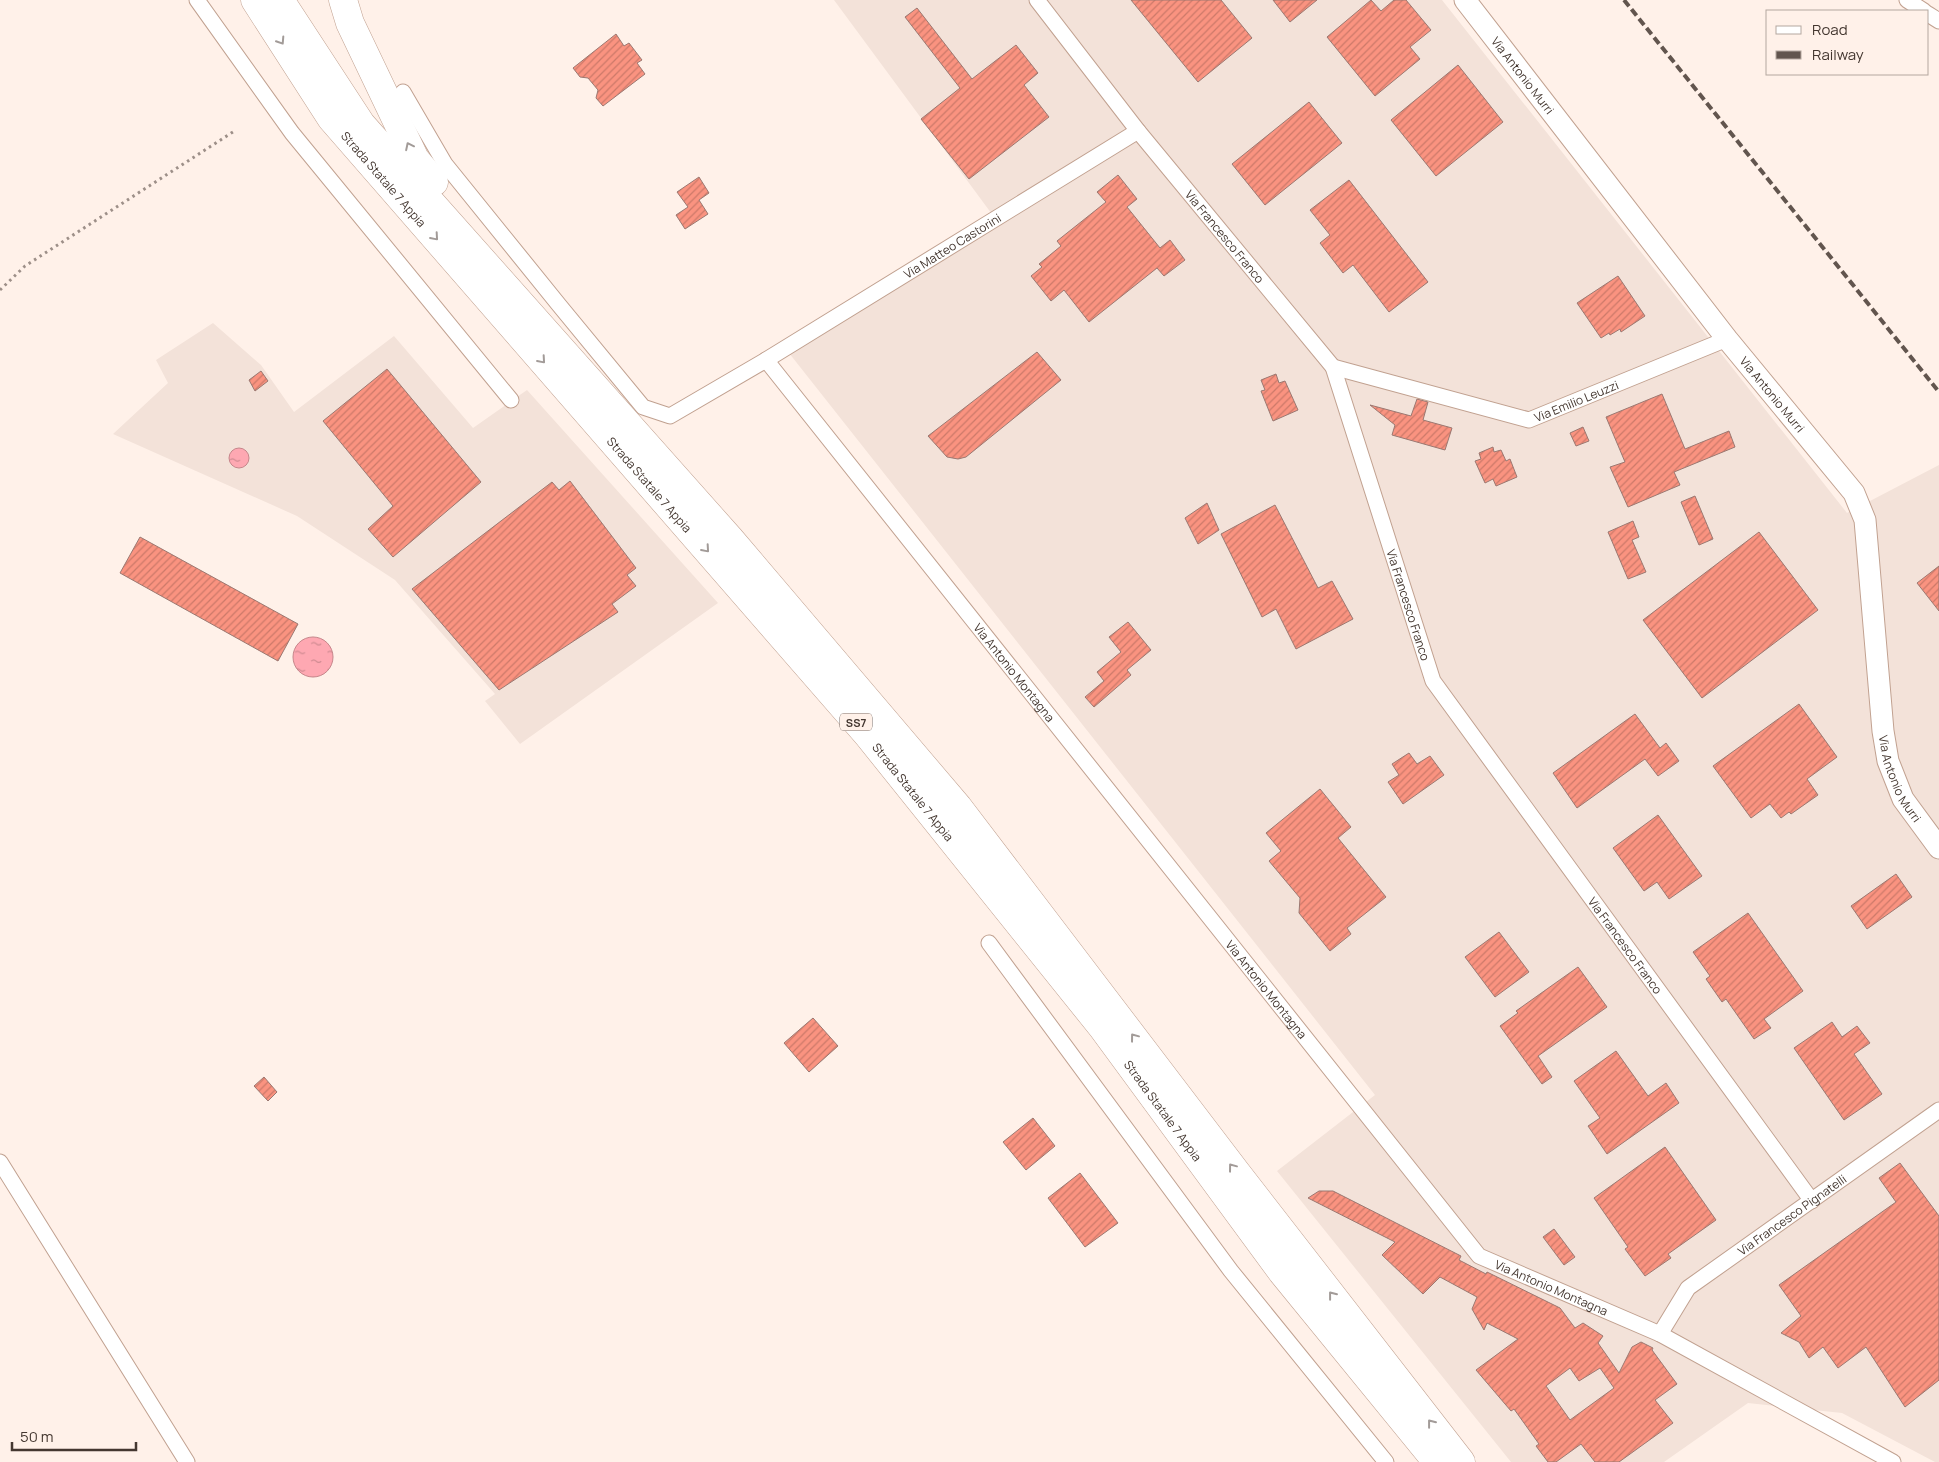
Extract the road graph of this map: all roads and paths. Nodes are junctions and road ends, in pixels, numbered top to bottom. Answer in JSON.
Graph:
{"nodes":[{"id":1,"x":197,"y":0,"type":"edge"},
{"id":2,"x":255,"y":0,"type":"edge"},
{"id":3,"x":280,"y":0,"type":"edge"},
{"id":4,"x":343,"y":0,"type":"edge"},
{"id":5,"x":1037,"y":0,"type":"edge"},
{"id":6,"x":1465,"y":0,"type":"edge"},
{"id":7,"x":1907,"y":0,"type":"edge"},
{"id":8,"x":1922,"y":10,"type":"edge"},
{"id":9,"x":403,"y":92,"type":"dead end"},
{"id":10,"x":236,"y":130,"type":"dead end"},
{"id":11,"x":1138,"y":131,"type":"junction"},
{"id":12,"x":0,"y":290,"type":"edge"},
{"id":13,"x":1727,"y":339,"type":"junction"},
{"id":14,"x":766,"y":360,"type":"junction"},
{"id":15,"x":576,"y":366,"type":"junction"},
{"id":16,"x":1333,"y":367,"type":"junction"},
{"id":17,"x":512,"y":400,"type":"dead end"},
{"id":18,"x":1939,"y":848,"type":"edge"},
{"id":19,"x":988,"y":943,"type":"dead end"},
{"id":20,"x":1939,"y":1110,"type":"edge"},
{"id":21,"x":0,"y":1162,"type":"edge"},
{"id":22,"x":1812,"y":1201,"type":"junction"},
{"id":23,"x":1660,"y":1334,"type":"junction"},
{"id":24,"x":187,"y":1462,"type":"edge"},
{"id":25,"x":1386,"y":1462,"type":"edge"},
{"id":26,"x":1437,"y":1462,"type":"edge"},
{"id":27,"x":1461,"y":1462,"type":"edge"},
{"id":28,"x":1893,"y":1462,"type":"edge"}],
"edges":[{"from":1,"to":17,"type":"street"},
{"from":2,"to":26,"type":"highway","name":"Strada Statale 7 Appia","number":"SS7","one_way":true},
{"from":3,"to":15,"type":"highway","name":"Strada Statale 7 Appia","number":"SS7"},
{"from":15,"to":4,"type":"highway","one_way":true},
{"from":5,"to":11,"type":"street","name":"Via Francesco Franco"},
{"from":6,"to":13,"type":"street","name":"Via Antonio Murri"},
{"from":7,"to":8,"type":"street"},
{"from":9,"to":14,"type":"street","name":"Via Matteo Castorini"},
{"from":10,"to":12,"type":"path"},
{"from":11,"to":14,"type":"street","name":"Via Matteo Castorini"},
{"from":11,"to":16,"type":"street","name":"Via Francesco Franco"},
{"from":13,"to":16,"type":"street","name":"Via Emilio Leuzzi"},
{"from":13,"to":18,"type":"street","name":"Via Antonio Murri"},
{"from":14,"to":23,"type":"street","name":"Via Antonio Montagna"},
{"from":27,"to":15,"type":"highway","name":"Strada Statale 7 Appia","number":"SS7","one_way":true},
{"from":16,"to":22,"type":"street","name":"Via Francesco Franco"},
{"from":19,"to":25,"type":"street"},
{"from":20,"to":22,"type":"street","name":"Via Francesco Pignatelli"},
{"from":21,"to":24,"type":"street"},
{"from":22,"to":23,"type":"street","name":"Via Francesco Pignatelli"},
{"from":23,"to":28,"type":"street","name":"Via Antonio Montagna"}]}
